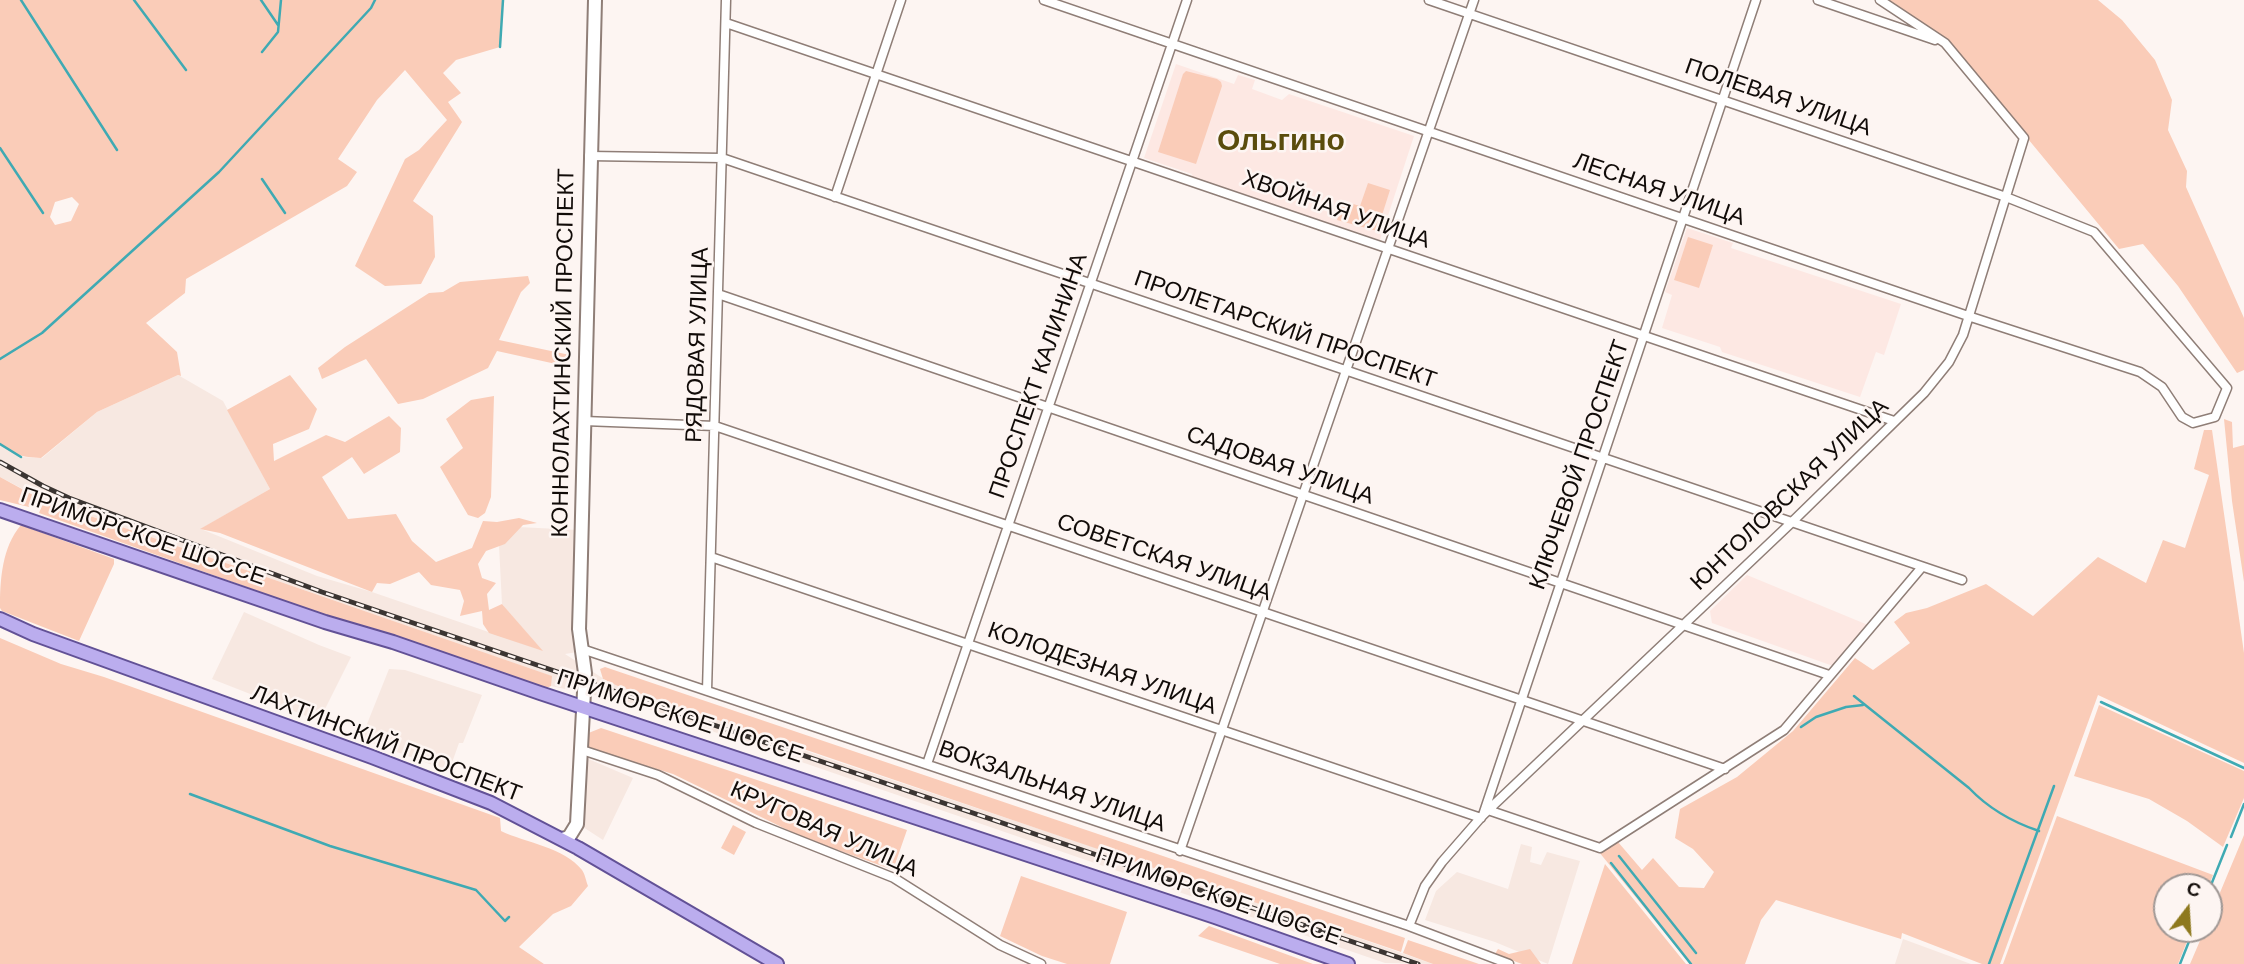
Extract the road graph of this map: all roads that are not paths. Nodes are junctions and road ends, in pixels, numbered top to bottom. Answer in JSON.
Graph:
{"nodes":[{"id":1,"x":595,"y":0,"type":"edge"},
{"id":2,"x":726,"y":0,"type":"edge"},
{"id":3,"x":901,"y":0,"type":"edge"},
{"id":4,"x":1045,"y":0,"type":"edge"},
{"id":5,"x":1187,"y":0,"type":"edge"},
{"id":6,"x":1429,"y":0,"type":"edge"},
{"id":7,"x":1474,"y":0,"type":"edge"},
{"id":8,"x":1756,"y":0,"type":"edge"},
{"id":9,"x":1818,"y":0,"type":"edge"},
{"id":10,"x":1880,"y":0,"type":"edge"},
{"id":11,"x":1470,"y":14,"type":"junction"},
{"id":12,"x":726,"y":23,"type":"junction"},
{"id":13,"x":1172,"y":44,"type":"junction"},
{"id":14,"x":1945,"y":44,"type":"junction"},
{"id":15,"x":876,"y":74,"type":"junction"},
{"id":16,"x":1723,"y":99,"type":"junction"},
{"id":17,"x":1429,"y":132,"type":"junction"},
{"id":18,"x":589,"y":156,"type":"junction"},
{"id":19,"x":722,"y":159,"type":"junction"},
{"id":20,"x":1132,"y":161,"type":"junction"},
{"id":21,"x":835,"y":197,"type":"junction"},
{"id":22,"x":2006,"y":197,"type":"junction"},
{"id":23,"x":1683,"y":219,"type":"junction"},
{"id":24,"x":1388,"y":249,"type":"junction"},
{"id":25,"x":1090,"y":284,"type":"junction"},
{"id":26,"x":718,"y":294,"type":"junction"},
{"id":27,"x":1971,"y":317,"type":"junction"},
{"id":28,"x":1643,"y":336,"type":"junction"},
{"id":29,"x":1346,"y":371,"type":"junction"},
{"id":30,"x":2227,"y":388,"type":"joint"},
{"id":31,"x":1048,"y":407,"type":"junction"},
{"id":32,"x":584,"y":421,"type":"junction"},
{"id":33,"x":1894,"y":421,"type":"junction"},
{"id":34,"x":715,"y":426,"type":"junction"},
{"id":35,"x":1602,"y":459,"type":"junction"},
{"id":36,"x":1303,"y":495,"type":"junction"},
{"id":37,"x":0,"y":510,"type":"edge"},
{"id":38,"x":1791,"y":523,"type":"junction"},
{"id":39,"x":1008,"y":525,"type":"junction"},
{"id":40,"x":711,"y":557,"type":"junction"},
{"id":41,"x":1922,"y":567,"type":"junction"},
{"id":42,"x":1962,"y":580,"type":"dead end"},
{"id":43,"x":1560,"y":583,"type":"junction"},
{"id":44,"x":1262,"y":612,"type":"junction"},
{"id":45,"x":0,"y":619,"type":"edge"},
{"id":46,"x":1684,"y":625,"type":"junction"},
{"id":47,"x":968,"y":644,"type":"junction"},
{"id":48,"x":582,"y":649,"type":"junction"},
{"id":49,"x":1829,"y":675,"type":"junction"},
{"id":50,"x":706,"y":691,"type":"junction"},
{"id":51,"x":1521,"y":700,"type":"junction"},
{"id":52,"x":583,"y":707,"type":"junction"},
{"id":53,"x":1583,"y":721,"type":"junction"},
{"id":54,"x":1222,"y":730,"type":"junction"},
{"id":55,"x":582,"y":750,"type":"junction"},
{"id":56,"x":927,"y":764,"type":"junction"},
{"id":57,"x":1725,"y":769,"type":"junction"},
{"id":58,"x":1484,"y":813,"type":"junction"},
{"id":59,"x":562,"y":839,"type":"junction"},
{"id":60,"x":1180,"y":851,"type":"junction"},
{"id":61,"x":1409,"y":926,"type":"junction"},
{"id":62,"x":777,"y":964,"type":"edge"},
{"id":63,"x":1041,"y":964,"type":"edge"},
{"id":64,"x":1348,"y":964,"type":"edge"},
{"id":65,"x":1509,"y":964,"type":"edge"}],
"edges":[{"from":1,"to":18,"type":"main road","name":"КОННОЛАХТИНСКИЙ ПРОСПЕКТ"},
{"from":2,"to":12,"type":"street","name":"РЯДОВАЯ УЛИЦА"},
{"from":3,"to":15,"type":"street"},
{"from":4,"to":13,"type":"street","name":"ЛЕСНАЯ УЛИЦА"},
{"from":5,"to":13,"type":"street","name":"ПРОСПЕКТ КАЛИНИНА"},
{"from":6,"to":11,"type":"street","name":"ПОЛЕВАЯ УЛИЦА"},
{"from":7,"to":11,"type":"street"},
{"from":8,"to":16,"type":"street","name":"КЛЮЧЕВОЙ ПРОСПЕКТ"},
{"from":9,"to":14,"type":"street"},
{"from":10,"to":14,"type":"street"},
{"from":11,"to":16,"type":"street","name":"ПОЛЕВАЯ УЛИЦА"},
{"from":11,"to":17,"type":"street"},
{"from":12,"to":15,"type":"street","name":"ХВОЙНАЯ УЛИЦА"},
{"from":12,"to":19,"type":"street","name":"РЯДОВАЯ УЛИЦА"},
{"from":13,"to":17,"type":"street","name":"ЛЕСНАЯ УЛИЦА"},
{"from":13,"to":20,"type":"street","name":"ПРОСПЕКТ КАЛИНИНА"},
{"from":14,"to":22,"type":"street","name":"ЮНТОЛОВСКАЯ УЛИЦА"},
{"from":15,"to":20,"type":"street","name":"ХВОЙНАЯ УЛИЦА"},
{"from":15,"to":21,"type":"street"},
{"from":16,"to":22,"type":"street","name":"ПОЛЕВАЯ УЛИЦА"},
{"from":16,"to":23,"type":"street","name":"КЛЮЧЕВОЙ ПРОСПЕКТ"},
{"from":17,"to":23,"type":"street","name":"ЛЕСНАЯ УЛИЦА"},
{"from":17,"to":24,"type":"street"},
{"from":18,"to":19,"type":"street","name":"ПРОЛЕТАРСКИЙ ПРОСПЕКТ"},
{"from":18,"to":32,"type":"main road","name":"КОННОЛАХТИНСКИЙ ПРОСПЕКТ"},
{"from":19,"to":21,"type":"street","name":"ПРОЛЕТАРСКИЙ ПРОСПЕКТ"},
{"from":19,"to":26,"type":"street","name":"РЯДОВАЯ УЛИЦА"},
{"from":20,"to":24,"type":"street","name":"ХВОЙНАЯ УЛИЦА"},
{"from":20,"to":25,"type":"street","name":"ПРОСПЕКТ КАЛИНИНА"},
{"from":21,"to":25,"type":"street","name":"ПРОЛЕТАРСКИЙ ПРОСПЕКТ"},
{"from":22,"to":27,"type":"street","name":"ЮНТОЛОВСКАЯ УЛИЦА"},
{"from":22,"to":30,"type":"street","name":"ПОЛЕВАЯ УЛИЦА"},
{"from":23,"to":27,"type":"street","name":"ЛЕСНАЯ УЛИЦА"},
{"from":23,"to":28,"type":"street","name":"КЛЮЧЕВОЙ ПРОСПЕКТ"},
{"from":24,"to":28,"type":"street","name":"ХВОЙНАЯ УЛИЦА"},
{"from":24,"to":29,"type":"street"},
{"from":25,"to":29,"type":"street","name":"ПРОЛЕТАРСКИЙ ПРОСПЕКТ"},
{"from":25,"to":31,"type":"street","name":"ПРОСПЕКТ КАЛИНИНА"},
{"from":26,"to":31,"type":"street","name":"САДОВАЯ УЛИЦА"},
{"from":26,"to":34,"type":"street","name":"РЯДОВАЯ УЛИЦА"},
{"from":27,"to":30,"type":"street","name":"ЛЕСНАЯ УЛИЦА"},
{"from":27,"to":33,"type":"street","name":"ЮНТОЛОВСКАЯ УЛИЦА"},
{"from":28,"to":33,"type":"street","name":"ХВОЙНАЯ УЛИЦА"},
{"from":28,"to":35,"type":"street","name":"КЛЮЧЕВОЙ ПРОСПЕКТ"},
{"from":29,"to":35,"type":"street","name":"ПРОЛЕТАРСКИЙ ПРОСПЕКТ"},
{"from":29,"to":36,"type":"street"},
{"from":31,"to":36,"type":"street","name":"САДОВАЯ УЛИЦА"},
{"from":31,"to":39,"type":"street","name":"ПРОСПЕКТ КАЛИНИНА"},
{"from":32,"to":34,"type":"street","name":"СОВЕТСКАЯ УЛИЦА"},
{"from":32,"to":48,"type":"main road","name":"КОННОЛАХТИНСКИЙ ПРОСПЕКТ"},
{"from":33,"to":38,"type":"street","name":"ЮНТОЛОВСКАЯ УЛИЦА"},
{"from":34,"to":39,"type":"street","name":"СОВЕТСКАЯ УЛИЦА"},
{"from":34,"to":40,"type":"street","name":"РЯДОВАЯ УЛИЦА"},
{"from":35,"to":38,"type":"street","name":"ПРОЛЕТАРСКИЙ ПРОСПЕКТ"},
{"from":35,"to":43,"type":"street","name":"КЛЮЧЕВОЙ ПРОСПЕКТ"},
{"from":36,"to":43,"type":"street","name":"САДОВАЯ УЛИЦА"},
{"from":36,"to":44,"type":"street"},
{"from":37,"to":52,"type":"main road","name":"ПРИМОРСКОЕ ШОССЕ"},
{"from":38,"to":41,"type":"street","name":"ПРОЛЕТАРСКИЙ ПРОСПЕКТ"},
{"from":38,"to":46,"type":"street","name":"ЮНТОЛОВСКАЯ УЛИЦА"},
{"from":39,"to":44,"type":"street","name":"СОВЕТСКАЯ УЛИЦА"},
{"from":39,"to":47,"type":"street","name":"ПРОСПЕКТ КАЛИНИНА"},
{"from":40,"to":47,"type":"street","name":"КОЛОДЕЗНАЯ УЛИЦА"},
{"from":40,"to":50,"type":"street","name":"РЯДОВАЯ УЛИЦА"},
{"from":41,"to":42,"type":"street","name":"ПРОЛЕТАРСКИЙ ПРОСПЕКТ"},
{"from":41,"to":49,"type":"street"},
{"from":43,"to":46,"type":"street","name":"САДОВАЯ УЛИЦА"},
{"from":43,"to":51,"type":"street","name":"КЛЮЧЕВОЙ ПРОСПЕКТ"},
{"from":44,"to":51,"type":"street","name":"СОВЕТСКАЯ УЛИЦА"},
{"from":44,"to":54,"type":"street"},
{"from":45,"to":59,"type":"main road","name":"ЛАХТИНСКИЙ ПРОСПЕКТ"},
{"from":46,"to":49,"type":"street","name":"САДОВАЯ УЛИЦА"},
{"from":46,"to":53,"type":"street","name":"ЮНТОЛОВСКАЯ УЛИЦА"},
{"from":47,"to":54,"type":"street","name":"КОЛОДЕЗНАЯ УЛИЦА"},
{"from":47,"to":56,"type":"street","name":"ПРОСПЕКТ КАЛИНИНА"},
{"from":48,"to":50,"type":"street","name":"ВОКЗАЛЬНАЯ УЛИЦА"},
{"from":48,"to":52,"type":"main road","name":"КОННОЛАХТИНСКИЙ ПРОСПЕКТ"},
{"from":49,"to":57,"type":"street"},
{"from":50,"to":56,"type":"street","name":"ВОКЗАЛЬНАЯ УЛИЦА"},
{"from":51,"to":53,"type":"street","name":"СОВЕТСКАЯ УЛИЦА"},
{"from":51,"to":58,"type":"street","name":"КЛЮЧЕВОЙ ПРОСПЕКТ"},
{"from":52,"to":55,"type":"main road","name":"КОННОЛАХТИНСКИЙ ПРОСПЕКТ"},
{"from":52,"to":64,"type":"main road","name":"ПРИМОРСКОЕ ШОССЕ"},
{"from":53,"to":57,"type":"street","name":"СОВЕТСКАЯ УЛИЦА"},
{"from":53,"to":58,"type":"street","name":"ЮНТОЛОВСКАЯ УЛИЦА"},
{"from":54,"to":58,"type":"street","name":"КОЛОДЕЗНАЯ УЛИЦА"},
{"from":54,"to":60,"type":"street"},
{"from":55,"to":59,"type":"main road","name":"КОННОЛАХТИНСКИЙ ПРОСПЕКТ"},
{"from":55,"to":63,"type":"street","name":"КРУГОВАЯ УЛИЦА"},
{"from":56,"to":60,"type":"street","name":"ВОКЗАЛЬНАЯ УЛИЦА"},
{"from":57,"to":58,"type":"street","name":"КОЛОДЕЗНАЯ УЛИЦА"},
{"from":58,"to":61,"type":"street","name":"КЛЮЧЕВОЙ ПРОСПЕКТ"},
{"from":59,"to":62,"type":"main road","name":"ЛАХТИНСКИЙ ПРОСПЕКТ"},
{"from":60,"to":61,"type":"street","name":"ВОКЗАЛЬНАЯ УЛИЦА"},
{"from":61,"to":65,"type":"street","name":"ВОКЗАЛЬНАЯ УЛИЦА"}]}
